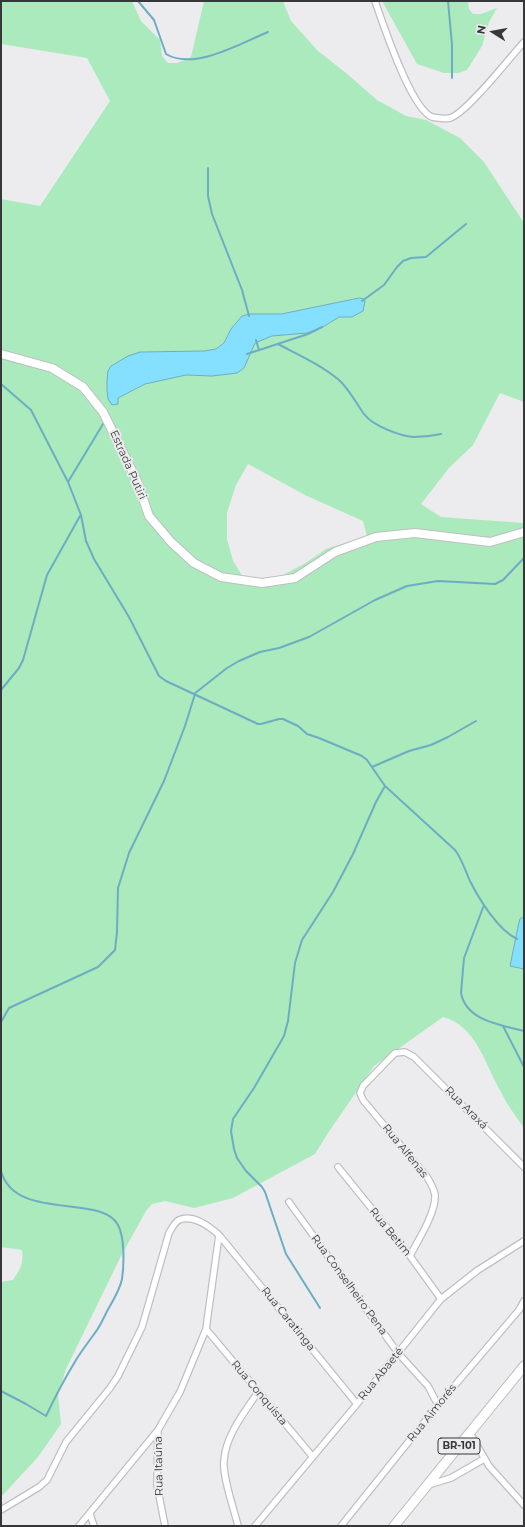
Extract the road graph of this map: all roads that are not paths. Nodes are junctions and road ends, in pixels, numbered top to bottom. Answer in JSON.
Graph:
{"nodes":[{"id":1,"x":375,"y":1,"type":"edge"},
{"id":2,"x":524,"y":42,"type":"edge"},
{"id":3,"x":1,"y":354,"type":"edge"},
{"id":4,"x":524,"y":532,"type":"edge"},
{"id":5,"x":405,"y":1052,"type":"joint"},
{"id":6,"x":338,"y":1167,"type":"dead end"},
{"id":7,"x":524,"y":1167,"type":"edge"},
{"id":8,"x":289,"y":1202,"type":"dead end"},
{"id":9,"x":219,"y":1235,"type":"junction"},
{"id":10,"x":524,"y":1241,"type":"edge"},
{"id":11,"x":410,"y":1256,"type":"junction"},
{"id":12,"x":441,"y":1299,"type":"junction"},
{"id":13,"x":524,"y":1301,"type":"edge"},
{"id":14,"x":206,"y":1329,"type":"junction"},
{"id":15,"x":398,"y":1353,"type":"junction"},
{"id":16,"x":524,"y":1366,"type":"edge"},
{"id":17,"x":258,"y":1392,"type":"junction"},
{"id":18,"x":357,"y":1404,"type":"junction"},
{"id":19,"x":438,"y":1405,"type":"junction"},
{"id":20,"x":158,"y":1430,"type":"junction"},
{"id":21,"x":470,"y":1433,"type":"junction"},
{"id":22,"x":313,"y":1457,"type":"junction"},
{"id":23,"x":484,"y":1459,"type":"junction"},
{"id":24,"x":428,"y":1485,"type":"junction"},
{"id":25,"x":524,"y":1505,"type":"edge"},
{"id":26,"x":1,"y":1510,"type":"edge"},
{"id":27,"x":90,"y":1514,"type":"junction"},
{"id":28,"x":79,"y":1526,"type":"edge"},
{"id":29,"x":94,"y":1526,"type":"edge"},
{"id":30,"x":165,"y":1526,"type":"edge"},
{"id":31,"x":238,"y":1526,"type":"edge"},
{"id":32,"x":255,"y":1526,"type":"edge"},
{"id":33,"x":341,"y":1526,"type":"edge"},
{"id":34,"x":394,"y":1526,"type":"edge"}],
"edges":[{"from":1,"to":2,"type":"street"},
{"from":3,"to":4,"type":"street","name":"Estrada Putiri"},
{"from":5,"to":7,"type":"street","name":"Rua Araxá"},
{"from":5,"to":11,"type":"street","name":"Rua Alfenas"},
{"from":6,"to":11,"type":"street","name":"Rua Betim"},
{"from":8,"to":15,"type":"street","name":"Rua Conselheiro Pena"},
{"from":9,"to":14,"type":"street"},
{"from":9,"to":18,"type":"street","name":"Rua Caratinga"},
{"from":9,"to":26,"type":"street","name":"Rua Caratinga"},
{"from":10,"to":12,"type":"street","name":"Rua Abaeté"},
{"from":11,"to":12,"type":"street","name":"Rua Betim"},
{"from":12,"to":15,"type":"street","name":"Rua Abaeté"},
{"from":13,"to":19,"type":"street","name":"Rua Aimorés"},
{"from":14,"to":17,"type":"street","name":"Rua Conquista"},
{"from":14,"to":20,"type":"street"},
{"from":15,"to":18,"type":"street","name":"Rua Abaeté"},
{"from":15,"to":19,"type":"street","name":"Rua Conselheiro Pena"},
{"from":16,"to":21,"type":"main road","number":"BR-101"},
{"from":17,"to":22,"type":"street","name":"Rua Conquista"},
{"from":17,"to":31,"type":"street"},
{"from":18,"to":22,"type":"street","name":"Rua Abaeté"},
{"from":19,"to":33,"type":"street","name":"Rua Aimorés"},
{"from":20,"to":27,"type":"street"},
{"from":20,"to":30,"type":"street","name":"Rua Itaúna"},
{"from":21,"to":23,"type":"street"},
{"from":21,"to":24,"type":"main road","number":"BR-101"},
{"from":22,"to":32,"type":"street","name":"Rua Abaeté"},
{"from":23,"to":24,"type":"street"},
{"from":23,"to":25,"type":"street"},
{"from":24,"to":34,"type":"main road","number":"BR-101"},
{"from":27,"to":28,"type":"street"},
{"from":27,"to":29,"type":"street"}]}
